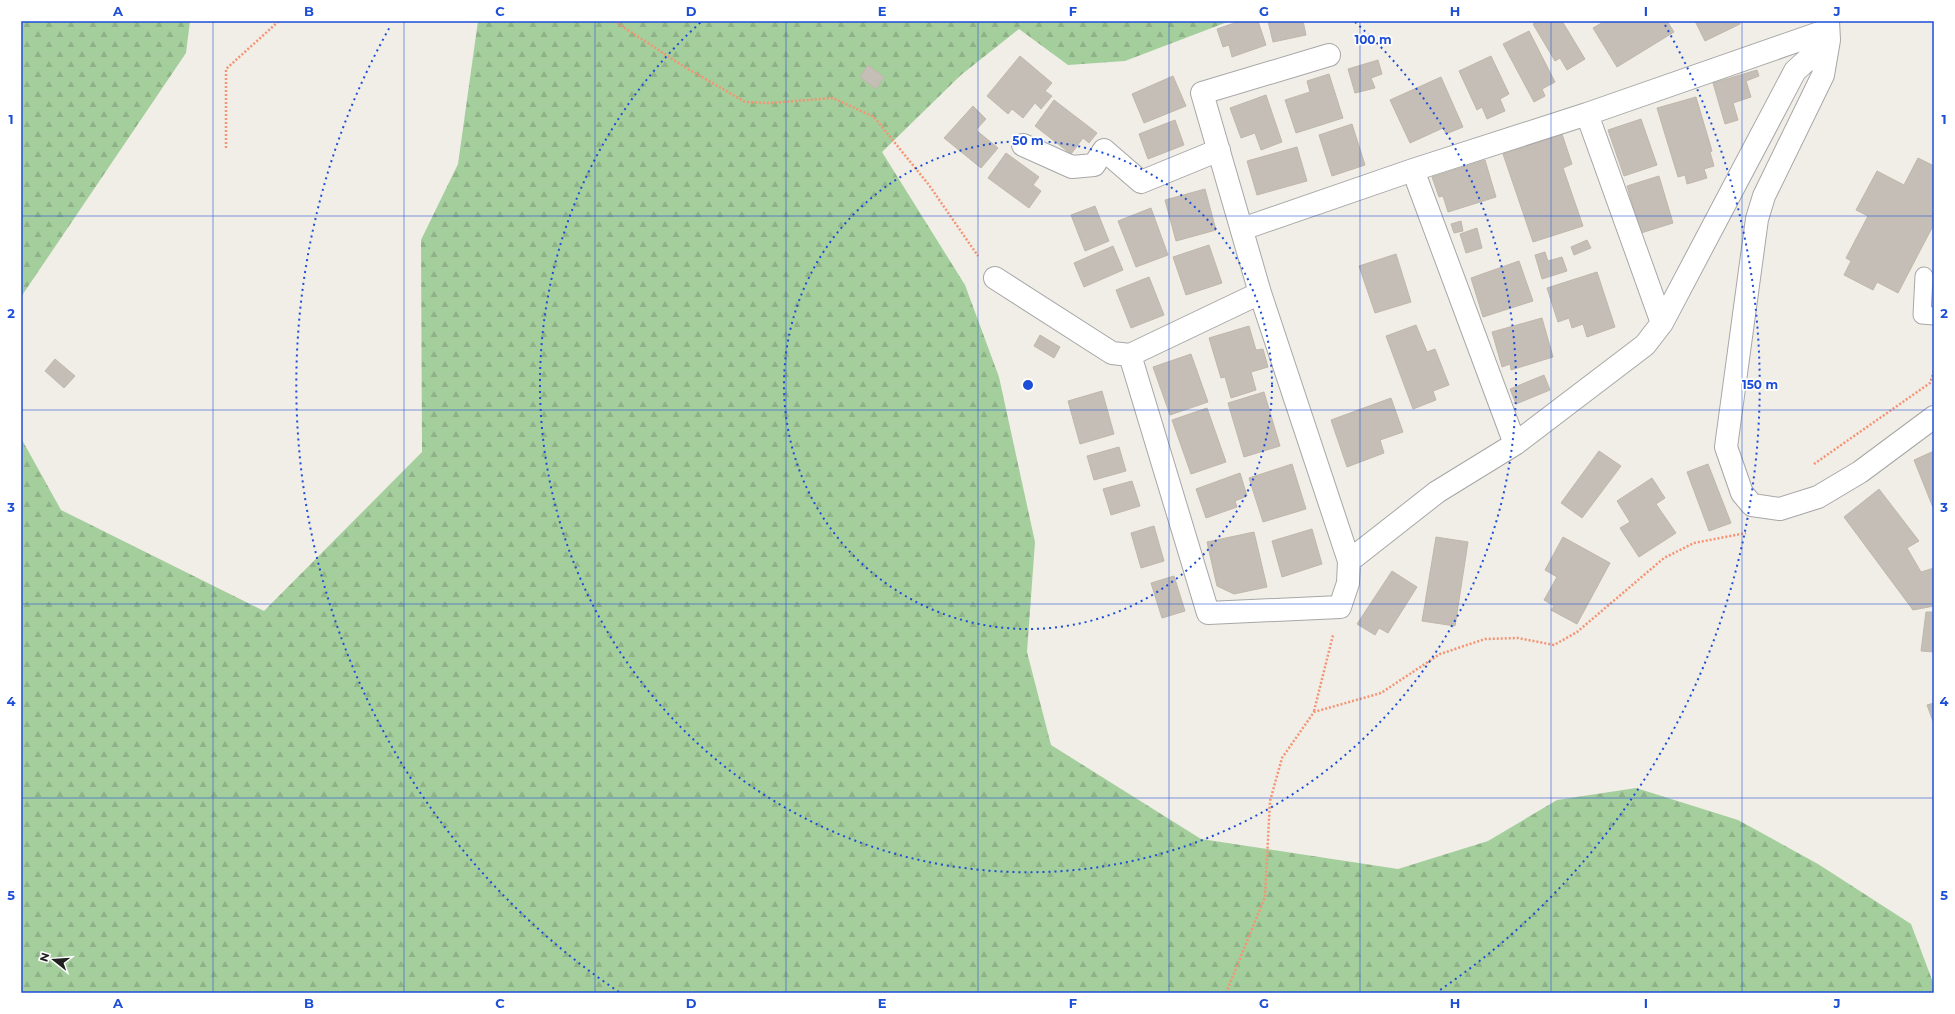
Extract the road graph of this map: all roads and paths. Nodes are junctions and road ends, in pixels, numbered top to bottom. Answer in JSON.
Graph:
{"nodes":[{"id":1,"x":279,"y":21,"type":"edge"},
{"id":2,"x":614,"y":21,"type":"edge"},
{"id":3,"x":1828,"y":30,"type":"edge"},
{"id":4,"x":1329,"y":55,"type":"dead end"},
{"id":5,"x":1587,"y":114,"type":"junction"},
{"id":6,"x":1023,"y":145,"type":"dead end"},
{"id":7,"x":226,"y":148,"type":"dead end"},
{"id":8,"x":1219,"y":150,"type":"junction"},
{"id":9,"x":1413,"y":170,"type":"junction"},
{"id":10,"x":1242,"y":229,"type":"junction"},
{"id":11,"x":1924,"y":276,"type":"dead end"},
{"id":12,"x":995,"y":278,"type":"joint"},
{"id":13,"x":1260,"y":293,"type":"junction"},
{"id":14,"x":1934,"y":316,"type":"edge"},
{"id":15,"x":1662,"y":323,"type":"junction"},
{"id":16,"x":1130,"y":355,"type":"junction"},
{"id":17,"x":1934,"y":371,"type":"edge"},
{"id":18,"x":1934,"y":417,"type":"edge"},
{"id":19,"x":1515,"y":444,"type":"junction"},
{"id":20,"x":1809,"y":468,"type":"dead end"},
{"id":21,"x":1780,"y":509,"type":"junction"},
{"id":22,"x":1349,"y":561,"type":"junction"},
{"id":23,"x":1340,"y":607,"type":"junction"},
{"id":24,"x":1314,"y":712,"type":"junction"},
{"id":25,"x":1226,"y":993,"type":"edge"}],
"edges":[{"from":1,"to":7,"type":"path"},
{"from":2,"to":12,"type":"path"},
{"from":3,"to":5,"type":"street"},
{"from":3,"to":15,"type":"street"},
{"from":3,"to":21,"type":"street"},
{"from":4,"to":8,"type":"street"},
{"from":5,"to":9,"type":"street"},
{"from":5,"to":15,"type":"street"},
{"from":6,"to":8,"type":"street"},
{"from":8,"to":10,"type":"street"},
{"from":9,"to":10,"type":"street"},
{"from":9,"to":19,"type":"street"},
{"from":10,"to":13,"type":"street"},
{"from":11,"to":14,"type":"lane"},
{"from":12,"to":16,"type":"street"},
{"from":13,"to":16,"type":"street"},
{"from":13,"to":22,"type":"street"},
{"from":15,"to":19,"type":"street"},
{"from":16,"to":23,"type":"street"},
{"from":17,"to":20,"type":"path"},
{"from":18,"to":21,"type":"street"},
{"from":19,"to":22,"type":"street"},
{"from":21,"to":24,"type":"path"},
{"from":22,"to":23,"type":"street"},
{"from":23,"to":24,"type":"path"},
{"from":24,"to":25,"type":"path"}]}
